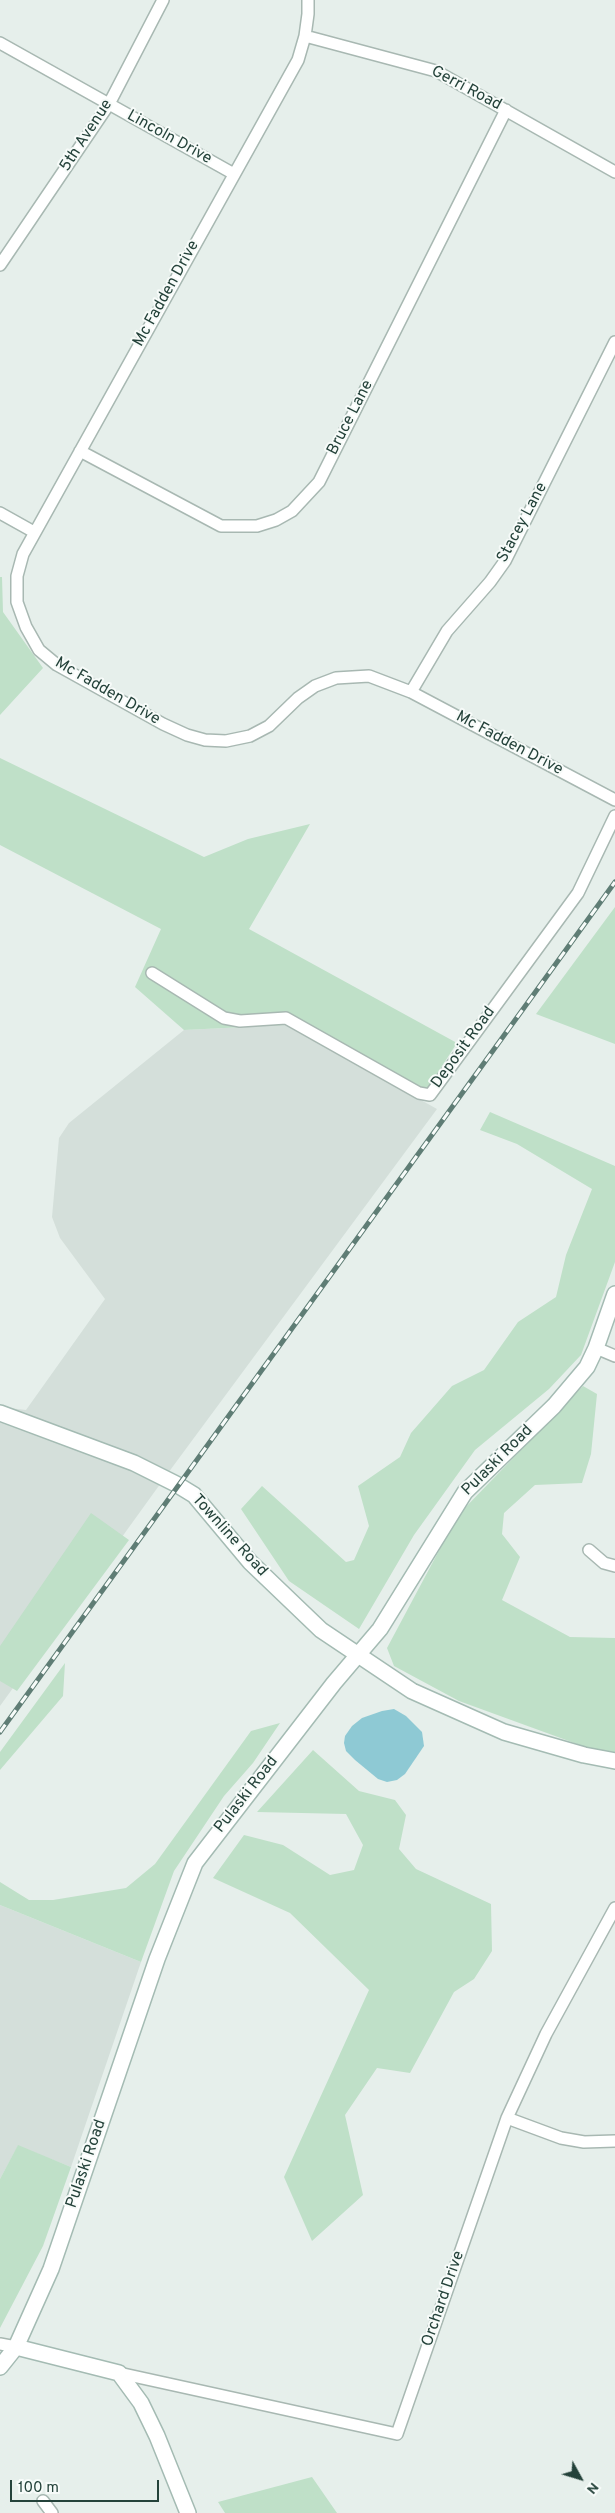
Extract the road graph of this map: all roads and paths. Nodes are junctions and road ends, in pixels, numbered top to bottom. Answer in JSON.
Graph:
{"nodes":[{"id":1,"x":163,"y":0,"type":"edge"},
{"id":2,"x":308,"y":0,"type":"edge"},
{"id":3,"x":305,"y":36,"type":"junction"},
{"id":4,"x":0,"y":44,"type":"edge"},
{"id":5,"x":108,"y":104,"type":"junction"},
{"id":6,"x":506,"y":110,"type":"junction"},
{"id":7,"x":615,"y":172,"type":"edge"},
{"id":8,"x":234,"y":174,"type":"junction"},
{"id":9,"x":0,"y":265,"type":"edge"},
{"id":10,"x":615,"y":342,"type":"edge"},
{"id":11,"x":80,"y":451,"type":"junction"},
{"id":12,"x":0,"y":513,"type":"edge"},
{"id":13,"x":34,"y":532,"type":"junction"},
{"id":14,"x":412,"y":692,"type":"junction"},
{"id":15,"x":615,"y":800,"type":"edge"},
{"id":16,"x":615,"y":816,"type":"edge"},
{"id":17,"x":152,"y":973,"type":"dead end"},
{"id":18,"x":615,"y":1294,"type":"edge"},
{"id":19,"x":596,"y":1348,"type":"junction"},
{"id":20,"x":615,"y":1356,"type":"edge"},
{"id":21,"x":0,"y":1413,"type":"edge"},
{"id":22,"x":589,"y":1550,"type":"dead end"},
{"id":23,"x":615,"y":1566,"type":"edge"},
{"id":24,"x":358,"y":1654,"type":"junction"},
{"id":25,"x":615,"y":1762,"type":"edge"},
{"id":26,"x":615,"y":1908,"type":"edge"},
{"id":27,"x":507,"y":2118,"type":"junction"},
{"id":28,"x":615,"y":2141,"type":"edge"},
{"id":29,"x":0,"y":2344,"type":"edge"},
{"id":30,"x":16,"y":2347,"type":"junction"},
{"id":31,"x":0,"y":2367,"type":"edge"},
{"id":32,"x":119,"y":2373,"type":"junction"},
{"id":33,"x":44,"y":2501,"type":"dead end"},
{"id":34,"x":52,"y":2513,"type":"edge"},
{"id":35,"x":188,"y":2513,"type":"edge"}],
"edges":[{"from":1,"to":5,"type":"street","name":"5th Avenue"},
{"from":2,"to":3,"type":"street","name":"Mc Fadden Drive"},
{"from":3,"to":6,"type":"street","name":"Gerri Road"},
{"from":3,"to":8,"type":"street","name":"Mc Fadden Drive"},
{"from":4,"to":5,"type":"street","name":"Lincoln Drive"},
{"from":5,"to":8,"type":"street","name":"Lincoln Drive"},
{"from":5,"to":9,"type":"street","name":"5th Avenue"},
{"from":6,"to":7,"type":"street","name":"Gerri Road"},
{"from":6,"to":11,"type":"street","name":"Bruce Lane"},
{"from":8,"to":11,"type":"street","name":"Mc Fadden Drive"},
{"from":10,"to":14,"type":"street","name":"Stacey Lane"},
{"from":11,"to":13,"type":"street","name":"Mc Fadden Drive"},
{"from":12,"to":13,"type":"street"},
{"from":13,"to":14,"type":"street","name":"Mc Fadden Drive"},
{"from":14,"to":15,"type":"street","name":"Mc Fadden Drive"},
{"from":16,"to":17,"type":"street","name":"Deposit Road"},
{"from":18,"to":19,"type":"main road","name":"Pulaski Road"},
{"from":19,"to":20,"type":"street"},
{"from":19,"to":24,"type":"main road","name":"Pulaski Road"},
{"from":21,"to":24,"type":"main road","name":"Townline Road"},
{"from":22,"to":23,"type":"street"},
{"from":24,"to":25,"type":"main road","name":"Townline Road"},
{"from":24,"to":30,"type":"main road","name":"Pulaski Road"},
{"from":26,"to":27,"type":"street","name":"Orchard Drive"},
{"from":27,"to":28,"type":"street"},
{"from":27,"to":32,"type":"street","name":"Orchard Drive"},
{"from":29,"to":30,"type":"street"},
{"from":30,"to":31,"type":"main road","name":"Pulaski Road"},
{"from":30,"to":32,"type":"main road"},
{"from":32,"to":35,"type":"main road"},
{"from":33,"to":34,"type":"street"}]}
